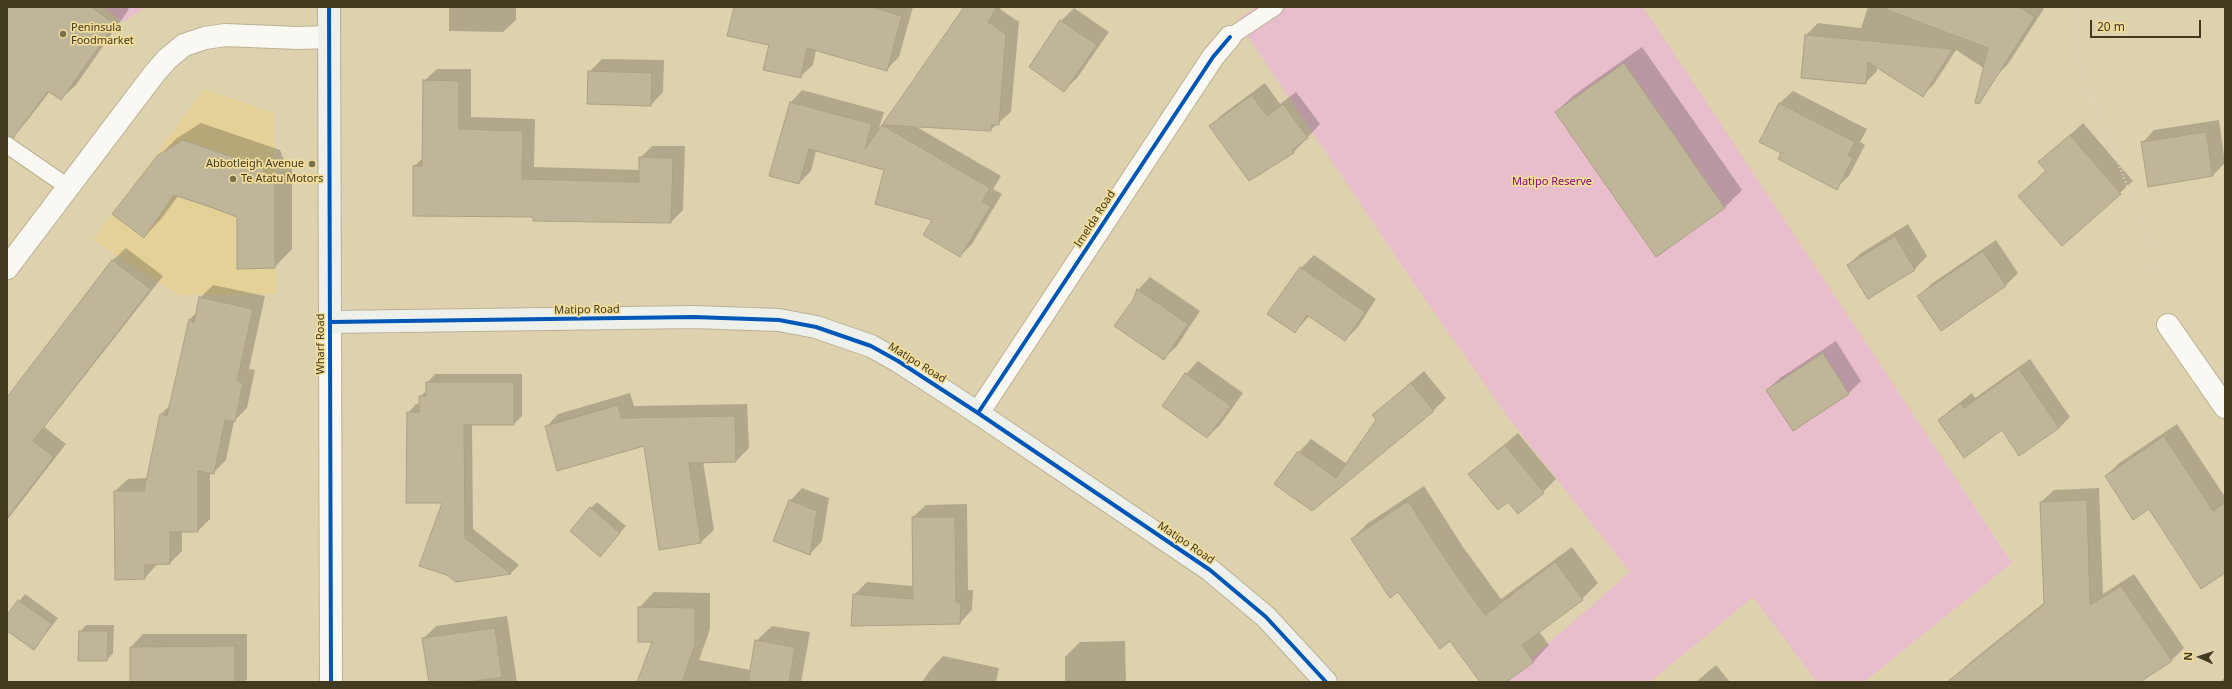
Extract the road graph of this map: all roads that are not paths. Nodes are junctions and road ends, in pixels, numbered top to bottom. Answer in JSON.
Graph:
{"nodes":[{"id":1,"x":329,"y":7,"type":"edge"},
{"id":2,"x":1275,"y":7,"type":"edge"},
{"id":3,"x":329,"y":37,"type":"junction"},
{"id":4,"x":1230,"y":37,"type":"joint"},
{"id":5,"x":7,"y":145,"type":"edge"},
{"id":6,"x":68,"y":187,"type":"junction"},
{"id":7,"x":7,"y":268,"type":"edge"},
{"id":8,"x":330,"y":322,"type":"junction"},
{"id":9,"x":2168,"y":325,"type":"dead end"},
{"id":10,"x":2225,"y":407,"type":"edge"},
{"id":11,"x":978,"y":413,"type":"junction"},
{"id":12,"x":331,"y":682,"type":"edge"},
{"id":13,"x":1326,"y":682,"type":"edge"}],
"edges":[{"from":1,"to":3,"type":"street","name":"Wharf Road"},
{"from":2,"to":4,"type":"lane"},
{"from":3,"to":6,"type":"street"},
{"from":3,"to":8,"type":"street","name":"Wharf Road"},
{"from":4,"to":11,"type":"street","name":"Imelda Road"},
{"from":5,"to":6,"type":"lane"},
{"from":6,"to":7,"type":"street"},
{"from":8,"to":11,"type":"street","name":"Matipo Road"},
{"from":8,"to":12,"type":"street","name":"Wharf Road"},
{"from":9,"to":10,"type":"street"},
{"from":11,"to":13,"type":"street","name":"Matipo Road"}]}
